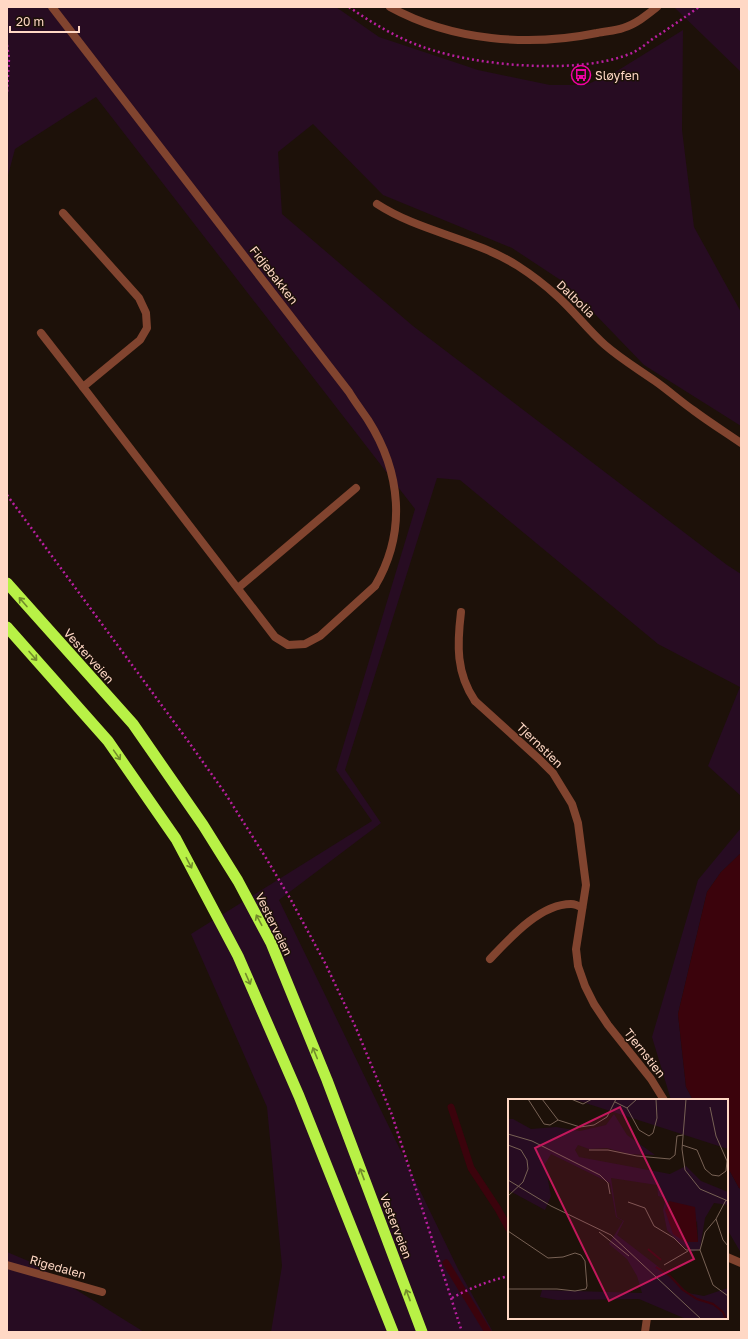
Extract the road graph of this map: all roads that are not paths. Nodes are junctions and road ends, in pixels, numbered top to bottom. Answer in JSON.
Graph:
{"nodes":[{"id":1,"x":52,"y":7,"type":"edge"},
{"id":2,"x":390,"y":7,"type":"edge"},
{"id":3,"x":657,"y":7,"type":"edge"},
{"id":4,"x":377,"y":204,"type":"dead end"},
{"id":5,"x":63,"y":213,"type":"dead end"},
{"id":6,"x":41,"y":333,"type":"dead end"},
{"id":7,"x":83,"y":387,"type":"junction"},
{"id":8,"x":741,"y":442,"type":"edge"},
{"id":9,"x":356,"y":488,"type":"dead end"},
{"id":10,"x":7,"y":583,"type":"edge"},
{"id":11,"x":238,"y":588,"type":"junction"},
{"id":12,"x":461,"y":612,"type":"dead end"},
{"id":13,"x":7,"y":627,"type":"edge"},
{"id":14,"x":582,"y":908,"type":"junction"},
{"id":15,"x":490,"y":959,"type":"dead end"},
{"id":16,"x":663,"y":1099,"type":"edge"},
{"id":17,"x":728,"y":1258,"type":"edge"},
{"id":18,"x":741,"y":1263,"type":"edge"},
{"id":19,"x":7,"y":1265,"type":"edge"},
{"id":20,"x":102,"y":1292,"type":"dead end"},
{"id":21,"x":647,"y":1319,"type":"edge"},
{"id":22,"x":393,"y":1332,"type":"edge"},
{"id":23,"x":422,"y":1332,"type":"edge"},
{"id":24,"x":645,"y":1332,"type":"edge"}],
"edges":[{"from":1,"to":11,"type":"street","name":"Fidjebakken"},
{"from":2,"to":3,"type":"street"},
{"from":4,"to":8,"type":"street","name":"Dalbolia"},
{"from":5,"to":7,"type":"street"},
{"from":6,"to":7,"type":"street","name":"Fidjebakken"},
{"from":7,"to":11,"type":"street","name":"Fidjebakken"},
{"from":9,"to":11,"type":"street"},
{"from":23,"to":10,"type":"highway","name":"Vesterveien","one_way":true},
{"from":12,"to":14,"type":"street","name":"Tjernstien"},
{"from":13,"to":22,"type":"highway","one_way":true},
{"from":14,"to":15,"type":"street"},
{"from":14,"to":16,"type":"street","name":"Tjernstien"},
{"from":17,"to":18,"type":"street"},
{"from":19,"to":20,"type":"street","name":"Rigedalen"},
{"from":21,"to":24,"type":"street"}]}
